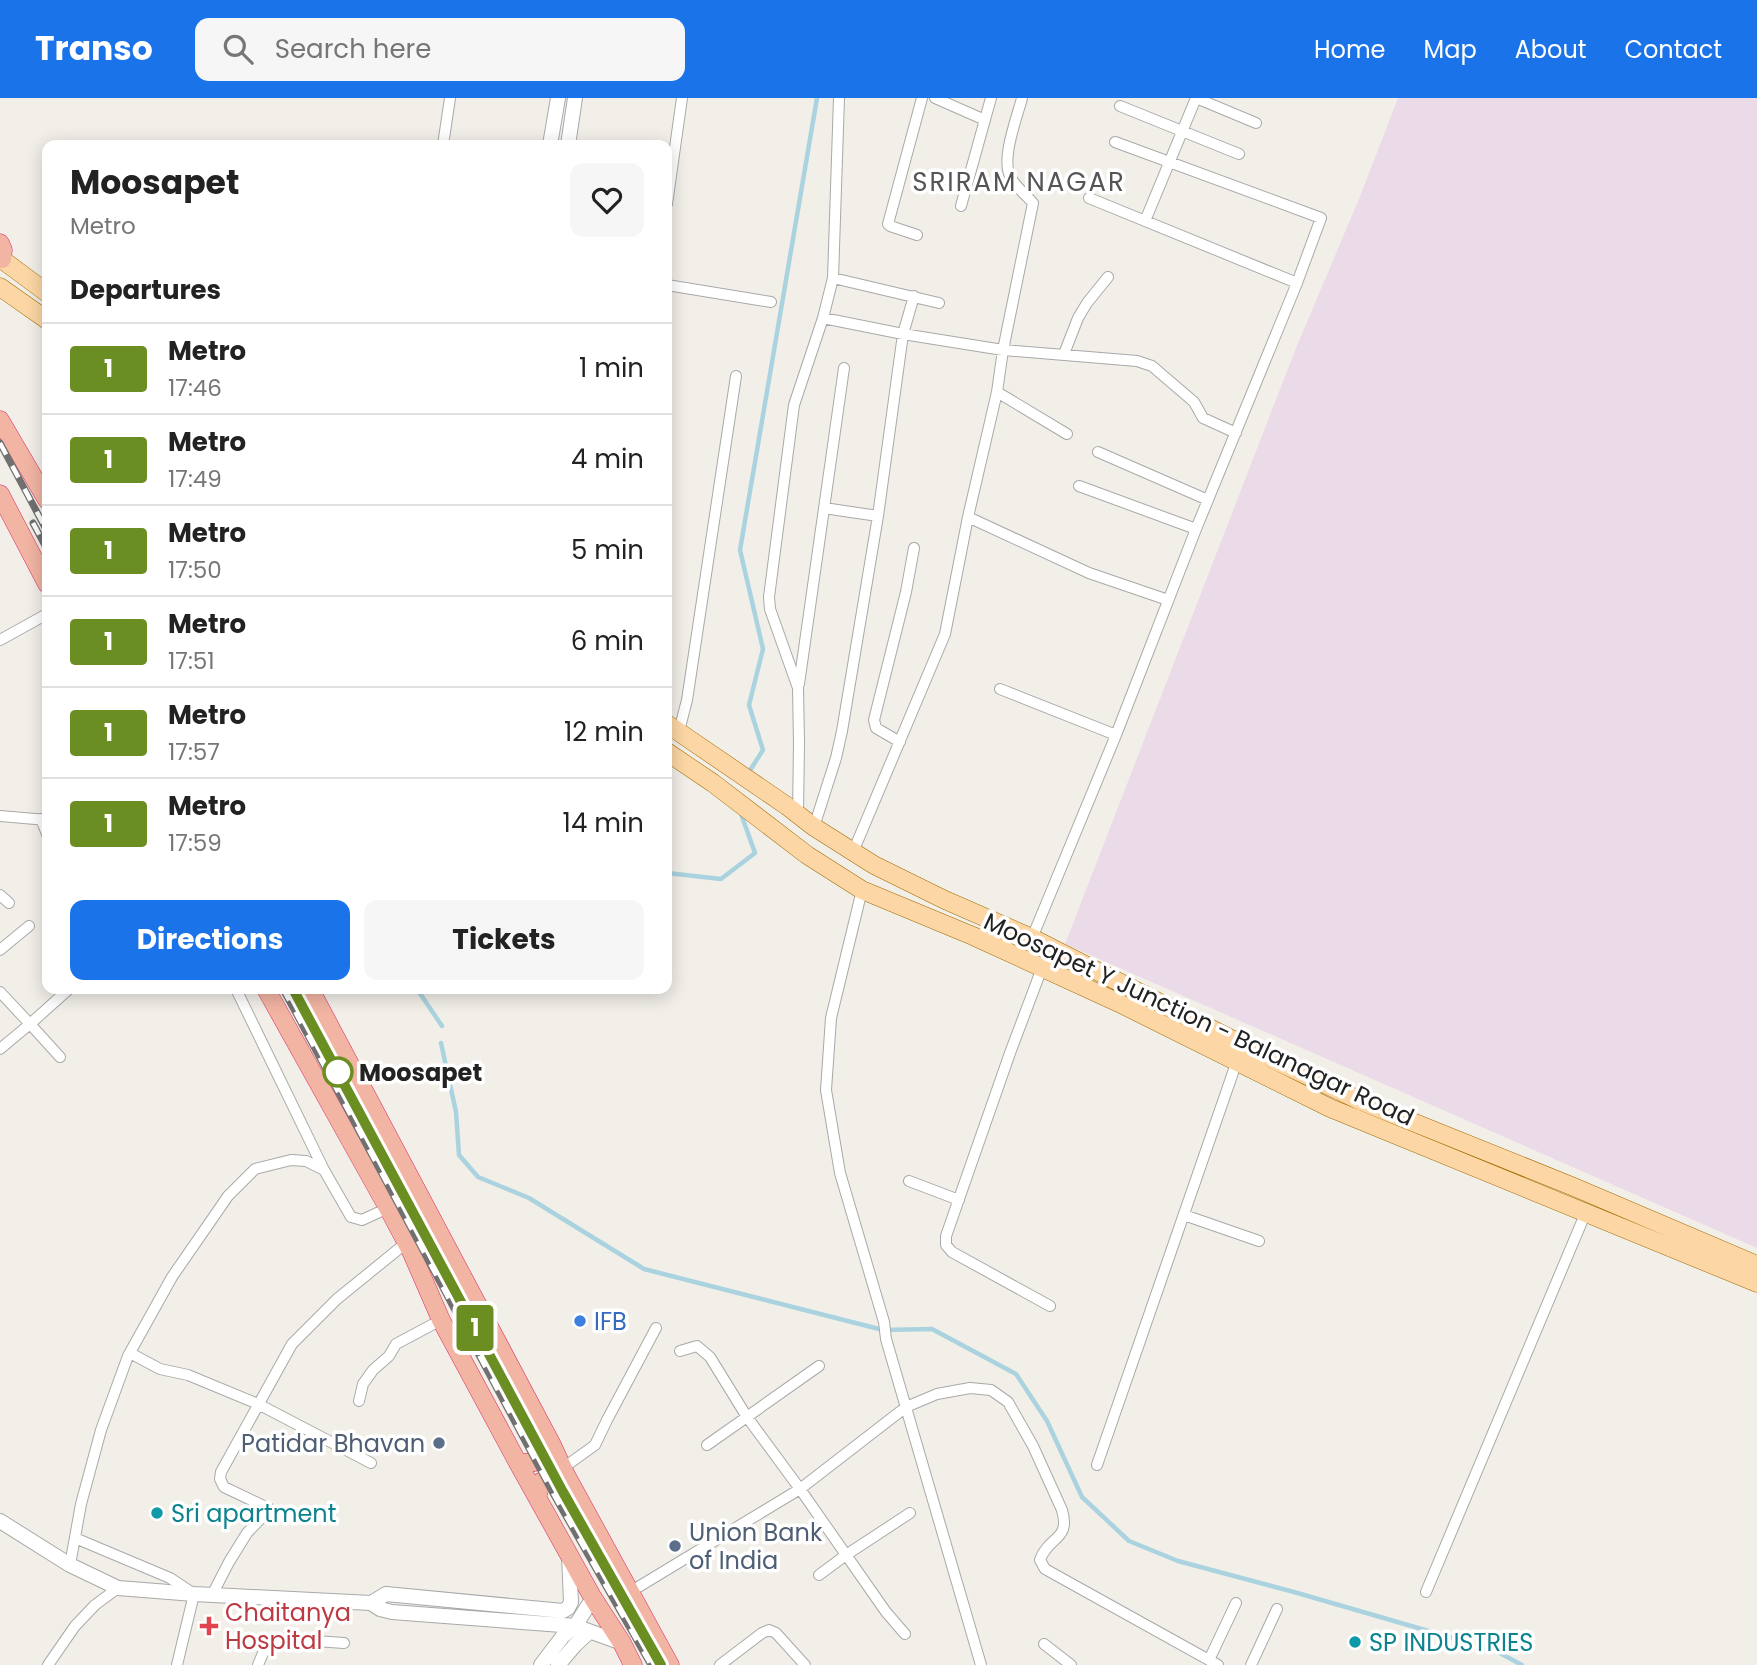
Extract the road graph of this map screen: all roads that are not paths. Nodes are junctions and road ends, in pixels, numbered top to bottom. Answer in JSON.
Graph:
{"nodes":[{"id":1,"x":450,"y":98,"type":"edge"},
{"id":2,"x":558,"y":98,"type":"edge"},
{"id":3,"x":575,"y":98,"type":"edge"},
{"id":4,"x":682,"y":98,"type":"edge"},
{"id":5,"x":839,"y":98,"type":"edge"},
{"id":6,"x":922,"y":98,"type":"edge"},
{"id":7,"x":935,"y":98,"type":"edge"},
{"id":8,"x":991,"y":98,"type":"edge"},
{"id":9,"x":1022,"y":98,"type":"edge"},
{"id":10,"x":1196,"y":98,"type":"edge"},
{"id":11,"x":1120,"y":106,"type":"dead end"},
{"id":12,"x":985,"y":120,"type":"junction"},
{"id":13,"x":1256,"y":123,"type":"dead end"},
{"id":14,"x":1182,"y":131,"type":"junction"},
{"id":15,"x":444,"y":140,"type":"edge"},
{"id":16,"x":551,"y":140,"type":"edge"},
{"id":17,"x":569,"y":140,"type":"edge"},
{"id":18,"x":1115,"y":142,"type":"dead end"},
{"id":19,"x":1238,"y":153,"type":"dead end"},
{"id":20,"x":1170,"y":162,"type":"junction"},
{"id":21,"x":672,"y":169,"type":"edge"},
{"id":22,"x":1089,"y":198,"type":"dead end"},
{"id":23,"x":961,"y":206,"type":"dead end"},
{"id":24,"x":1145,"y":221,"type":"junction"},
{"id":25,"x":917,"y":235,"type":"dead end"},
{"id":26,"x":1,"y":253,"type":"edge"},
{"id":27,"x":1108,"y":277,"type":"dead end"},
{"id":28,"x":833,"y":278,"type":"junction"},
{"id":29,"x":1297,"y":284,"type":"junction"},
{"id":30,"x":672,"y":286,"type":"edge"},
{"id":31,"x":0,"y":287,"type":"edge"},
{"id":32,"x":42,"y":289,"type":"edge"},
{"id":33,"x":914,"y":296,"type":"junction"},
{"id":34,"x":771,"y":302,"type":"dead end"},
{"id":35,"x":939,"y":303,"type":"dead end"},
{"id":36,"x":42,"y":316,"type":"edge"},
{"id":37,"x":823,"y":318,"type":"junction"},
{"id":38,"x":903,"y":334,"type":"junction"},
{"id":39,"x":1003,"y":350,"type":"junction"},
{"id":40,"x":1064,"y":354,"type":"junction"},
{"id":41,"x":844,"y":368,"type":"dead end"},
{"id":42,"x":736,"y":376,"type":"dead end"},
{"id":43,"x":997,"y":392,"type":"junction"},
{"id":44,"x":0,"y":420,"type":"edge"},
{"id":45,"x":1236,"y":433,"type":"junction"},
{"id":46,"x":1067,"y":434,"type":"dead end"},
{"id":47,"x":1098,"y":452,"type":"dead end"},
{"id":48,"x":1079,"y":486,"type":"dead end"},
{"id":49,"x":42,"y":491,"type":"edge"},
{"id":50,"x":0,"y":494,"type":"edge"},
{"id":51,"x":1208,"y":500,"type":"junction"},
{"id":52,"x":824,"y":508,"type":"junction"},
{"id":53,"x":878,"y":516,"type":"junction"},
{"id":54,"x":968,"y":517,"type":"junction"},
{"id":55,"x":1196,"y":529,"type":"junction"},
{"id":56,"x":914,"y":548,"type":"dead end"},
{"id":57,"x":42,"y":574,"type":"edge"},
{"id":58,"x":1168,"y":600,"type":"junction"},
{"id":59,"x":42,"y":617,"type":"edge"},
{"id":60,"x":0,"y":640,"type":"edge"},
{"id":61,"x":798,"y":688,"type":"junction"},
{"id":62,"x":1000,"y":689,"type":"dead end"},
{"id":63,"x":673,"y":727,"type":"edge"},
{"id":64,"x":1116,"y":735,"type":"junction"},
{"id":65,"x":900,"y":741,"type":"junction"},
{"id":66,"x":672,"y":755,"type":"edge"},
{"id":67,"x":792,"y":811,"type":"junction"},
{"id":68,"x":0,"y":816,"type":"edge"},
{"id":69,"x":42,"y":819,"type":"edge"},
{"id":70,"x":814,"y":827,"type":"junction"},
{"id":71,"x":853,"y":852,"type":"junction"},
{"id":72,"x":862,"y":890,"type":"junction"},
{"id":73,"x":945,"y":900,"type":"junction"},
{"id":74,"x":935,"y":920,"type":"junction"},
{"id":75,"x":30,"y":926,"type":"dead end"},
{"id":76,"x":1032,"y":938,"type":"junction"},
{"id":77,"x":0,"y":950,"type":"edge"},
{"id":78,"x":1042,"y":968,"type":"junction"},
{"id":79,"x":0,"y":992,"type":"edge"},
{"id":80,"x":63,"y":994,"type":"edge"},
{"id":81,"x":238,"y":994,"type":"edge"},
{"id":82,"x":269,"y":994,"type":"edge"},
{"id":83,"x":313,"y":994,"type":"edge"},
{"id":84,"x":30,"y":1024,"type":"junction"},
{"id":85,"x":0,"y":1049,"type":"edge"},
{"id":86,"x":60,"y":1057,"type":"dead end"},
{"id":87,"x":1237,"y":1061,"type":"junction"},
{"id":88,"x":324,"y":1170,"type":"junction"},
{"id":89,"x":909,"y":1181,"type":"dead end"},
{"id":90,"x":959,"y":1199,"type":"junction"},
{"id":91,"x":388,"y":1208,"type":"junction"},
{"id":92,"x":1586,"y":1212,"type":"junction"},
{"id":93,"x":1184,"y":1215,"type":"junction"},
{"id":94,"x":1259,"y":1241,"type":"dead end"},
{"id":95,"x":406,"y":1243,"type":"junction"},
{"id":96,"x":1757,"y":1265,"type":"edge"},
{"id":97,"x":1757,"y":1283,"type":"edge"},
{"id":98,"x":1050,"y":1306,"type":"dead end"},
{"id":99,"x":441,"y":1320,"type":"junction"},
{"id":100,"x":656,"y":1328,"type":"dead end"},
{"id":101,"x":680,"y":1351,"type":"dead end"},
{"id":102,"x":130,"y":1353,"type":"junction"},
{"id":103,"x":819,"y":1366,"type":"dead end"},
{"id":104,"x":359,"y":1401,"type":"dead end"},
{"id":105,"x":258,"y":1404,"type":"junction"},
{"id":106,"x":906,"y":1407,"type":"junction"},
{"id":107,"x":747,"y":1417,"type":"junction"},
{"id":108,"x":552,"y":1445,"type":"junction"},
{"id":109,"x":707,"y":1445,"type":"dead end"},
{"id":110,"x":370,"y":1462,"type":"dead end"},
{"id":111,"x":518,"y":1464,"type":"junction"},
{"id":112,"x":1097,"y":1465,"type":"dead end"},
{"id":113,"x":564,"y":1472,"type":"junction"},
{"id":114,"x":800,"y":1489,"type":"junction"},
{"id":115,"x":537,"y":1497,"type":"junction"},
{"id":116,"x":910,"y":1513,"type":"dead end"},
{"id":117,"x":0,"y":1521,"type":"edge"},
{"id":118,"x":75,"y":1538,"type":"junction"},
{"id":119,"x":569,"y":1554,"type":"junction"},
{"id":120,"x":846,"y":1555,"type":"junction"},
{"id":121,"x":70,"y":1565,"type":"junction"},
{"id":122,"x":820,"y":1575,"type":"dead end"},
{"id":123,"x":118,"y":1588,"type":"junction"},
{"id":124,"x":630,"y":1592,"type":"junction"},
{"id":125,"x":1426,"y":1592,"type":"dead end"},
{"id":126,"x":194,"y":1594,"type":"junction"},
{"id":127,"x":212,"y":1595,"type":"junction"},
{"id":128,"x":593,"y":1598,"type":"junction"},
{"id":129,"x":371,"y":1603,"type":"junction"},
{"id":130,"x":1236,"y":1604,"type":"dead end"},
{"id":131,"x":1277,"y":1609,"type":"dead end"},
{"id":132,"x":582,"y":1629,"type":"junction"},
{"id":133,"x":905,"y":1634,"type":"dead end"},
{"id":134,"x":569,"y":1640,"type":"junction"},
{"id":135,"x":344,"y":1643,"type":"dead end"},
{"id":136,"x":622,"y":1643,"type":"junction"},
{"id":137,"x":1044,"y":1644,"type":"dead end"},
{"id":138,"x":1213,"y":1663,"type":"edge"},
{"id":139,"x":48,"y":1665,"type":"edge"},
{"id":140,"x":177,"y":1665,"type":"edge"},
{"id":141,"x":258,"y":1665,"type":"edge"},
{"id":142,"x":541,"y":1665,"type":"edge"},
{"id":143,"x":558,"y":1665,"type":"edge"},
{"id":144,"x":633,"y":1665,"type":"edge"},
{"id":145,"x":670,"y":1665,"type":"edge"},
{"id":146,"x":720,"y":1665,"type":"edge"},
{"id":147,"x":805,"y":1665,"type":"edge"},
{"id":148,"x":981,"y":1665,"type":"edge"},
{"id":149,"x":1071,"y":1665,"type":"edge"},
{"id":150,"x":1251,"y":1665,"type":"edge"}],
"edges":[{"from":1,"to":15,"type":"street"},
{"from":2,"to":16,"type":"street"},
{"from":3,"to":17,"type":"street"},
{"from":4,"to":21,"type":"street"},
{"from":5,"to":28,"type":"street"},
{"from":6,"to":25,"type":"street"},
{"from":7,"to":12,"type":"street"},
{"from":8,"to":12,"type":"street"},
{"from":9,"to":39,"type":"street"},
{"from":10,"to":13,"type":"street"},
{"from":10,"to":14,"type":"street"},
{"from":11,"to":14,"type":"street"},
{"from":12,"to":23,"type":"street"},
{"from":14,"to":19,"type":"street"},
{"from":14,"to":20,"type":"street"},
{"from":18,"to":20,"type":"street"},
{"from":20,"to":24,"type":"street"},
{"from":20,"to":29,"type":"street"},
{"from":22,"to":24,"type":"street"},
{"from":24,"to":29,"type":"street"},
{"from":26,"to":32,"type":"main road"},
{"from":27,"to":40,"type":"street"},
{"from":28,"to":33,"type":"street"},
{"from":28,"to":37,"type":"street"},
{"from":29,"to":45,"type":"street"},
{"from":30,"to":34,"type":"street"},
{"from":31,"to":36,"type":"main road"},
{"from":33,"to":35,"type":"street"},
{"from":33,"to":38,"type":"street"},
{"from":37,"to":38,"type":"street"},
{"from":37,"to":61,"type":"street"},
{"from":38,"to":39,"type":"street"},
{"from":38,"to":53,"type":"street"},
{"from":39,"to":40,"type":"street"},
{"from":39,"to":43,"type":"street"},
{"from":40,"to":45,"type":"street"},
{"from":41,"to":52,"type":"street"},
{"from":42,"to":63,"type":"street"},
{"from":43,"to":46,"type":"street"},
{"from":43,"to":54,"type":"street"},
{"from":44,"to":49,"type":"highway"},
{"from":45,"to":51,"type":"street"},
{"from":47,"to":51,"type":"street"},
{"from":48,"to":55,"type":"street"},
{"from":50,"to":57,"type":"highway"},
{"from":51,"to":55,"type":"street"},
{"from":52,"to":53,"type":"street"},
{"from":52,"to":61,"type":"street"},
{"from":53,"to":70,"type":"street"},
{"from":54,"to":58,"type":"street"},
{"from":54,"to":65,"type":"street"},
{"from":55,"to":58,"type":"street"},
{"from":56,"to":65,"type":"street"},
{"from":58,"to":64,"type":"street"},
{"from":59,"to":60,"type":"street"},
{"from":61,"to":67,"type":"street"},
{"from":62,"to":64,"type":"street"},
{"from":63,"to":67,"type":"main road","name":"Moosapet Y Junction - Balanagar Road"},
{"from":64,"to":76,"type":"street"},
{"from":65,"to":71,"type":"street"},
{"from":66,"to":72,"type":"main road"},
{"from":67,"to":70,"type":"main road","name":"Moosapet Y Junction - Balanagar Road"},
{"from":68,"to":69,"type":"street"},
{"from":70,"to":71,"type":"main road","name":"Moosapet Y Junction - Balanagar Road"},
{"from":71,"to":73,"type":"main road","name":"Moosapet Y Junction - Balanagar Road"},
{"from":72,"to":74,"type":"main road"},
{"from":72,"to":106,"type":"street"},
{"from":73,"to":74,"type":"main road"},
{"from":73,"to":76,"type":"main road","name":"Moosapet Y Junction - Balanagar Road"},
{"from":74,"to":78,"type":"main road"},
{"from":75,"to":77,"type":"street"},
{"from":76,"to":96,"type":"main road","name":"Moosapet Y Junction - Balanagar Road"},
{"from":78,"to":87,"type":"main road"},
{"from":78,"to":90,"type":"street"},
{"from":79,"to":84,"type":"street"},
{"from":80,"to":84,"type":"street"},
{"from":81,"to":88,"type":"street"},
{"from":82,"to":91,"type":"highway"},
{"from":83,"to":108,"type":"highway"},
{"from":84,"to":85,"type":"street"},
{"from":84,"to":86,"type":"street"},
{"from":87,"to":92,"type":"main road"},
{"from":87,"to":93,"type":"street"},
{"from":88,"to":91,"type":"street"},
{"from":88,"to":102,"type":"street"},
{"from":89,"to":90,"type":"street"},
{"from":90,"to":98,"type":"street"},
{"from":91,"to":95,"type":"highway"},
{"from":92,"to":97,"type":"main road"},
{"from":92,"to":125,"type":"street"},
{"from":93,"to":94,"type":"street"},
{"from":93,"to":112,"type":"street"},
{"from":95,"to":99,"type":"highway"},
{"from":95,"to":105,"type":"street"},
{"from":99,"to":104,"type":"street"},
{"from":99,"to":111,"type":"highway"},
{"from":100,"to":113,"type":"street"},
{"from":101,"to":107,"type":"street"},
{"from":102,"to":105,"type":"street"},
{"from":102,"to":118,"type":"street"},
{"from":103,"to":107,"type":"street"},
{"from":105,"to":110,"type":"street"},
{"from":105,"to":127,"type":"street"},
{"from":106,"to":114,"type":"street"},
{"from":106,"to":138,"type":"street"},
{"from":106,"to":148,"type":"street"},
{"from":107,"to":109,"type":"street"},
{"from":107,"to":114,"type":"street"},
{"from":108,"to":111,"type":"highway"},
{"from":108,"to":113,"type":"highway"},
{"from":111,"to":115,"type":"highway"},
{"from":113,"to":115,"type":"highway"},
{"from":113,"to":124,"type":"highway"},
{"from":114,"to":120,"type":"street"},
{"from":114,"to":124,"type":"street"},
{"from":115,"to":119,"type":"highway"},
{"from":116,"to":120,"type":"street"},
{"from":117,"to":121,"type":"street"},
{"from":118,"to":121,"type":"street"},
{"from":118,"to":126,"type":"street"},
{"from":119,"to":128,"type":"highway"},
{"from":119,"to":129,"type":"street"},
{"from":120,"to":122,"type":"street"},
{"from":120,"to":133,"type":"street"},
{"from":121,"to":123,"type":"street"},
{"from":123,"to":126,"type":"street"},
{"from":123,"to":139,"type":"street"},
{"from":124,"to":145,"type":"highway"},
{"from":126,"to":127,"type":"street"},
{"from":126,"to":140,"type":"street"},
{"from":127,"to":129,"type":"street"},
{"from":128,"to":132,"type":"street"},
{"from":128,"to":136,"type":"highway"},
{"from":129,"to":132,"type":"street"},
{"from":130,"to":138,"type":"street"},
{"from":131,"to":150,"type":"street"},
{"from":132,"to":134,"type":"street"},
{"from":132,"to":136,"type":"street"},
{"from":134,"to":142,"type":"street"},
{"from":134,"to":143,"type":"street"},
{"from":135,"to":141,"type":"street"},
{"from":136,"to":144,"type":"highway"},
{"from":137,"to":149,"type":"street"},
{"from":146,"to":147,"type":"street"}]}
